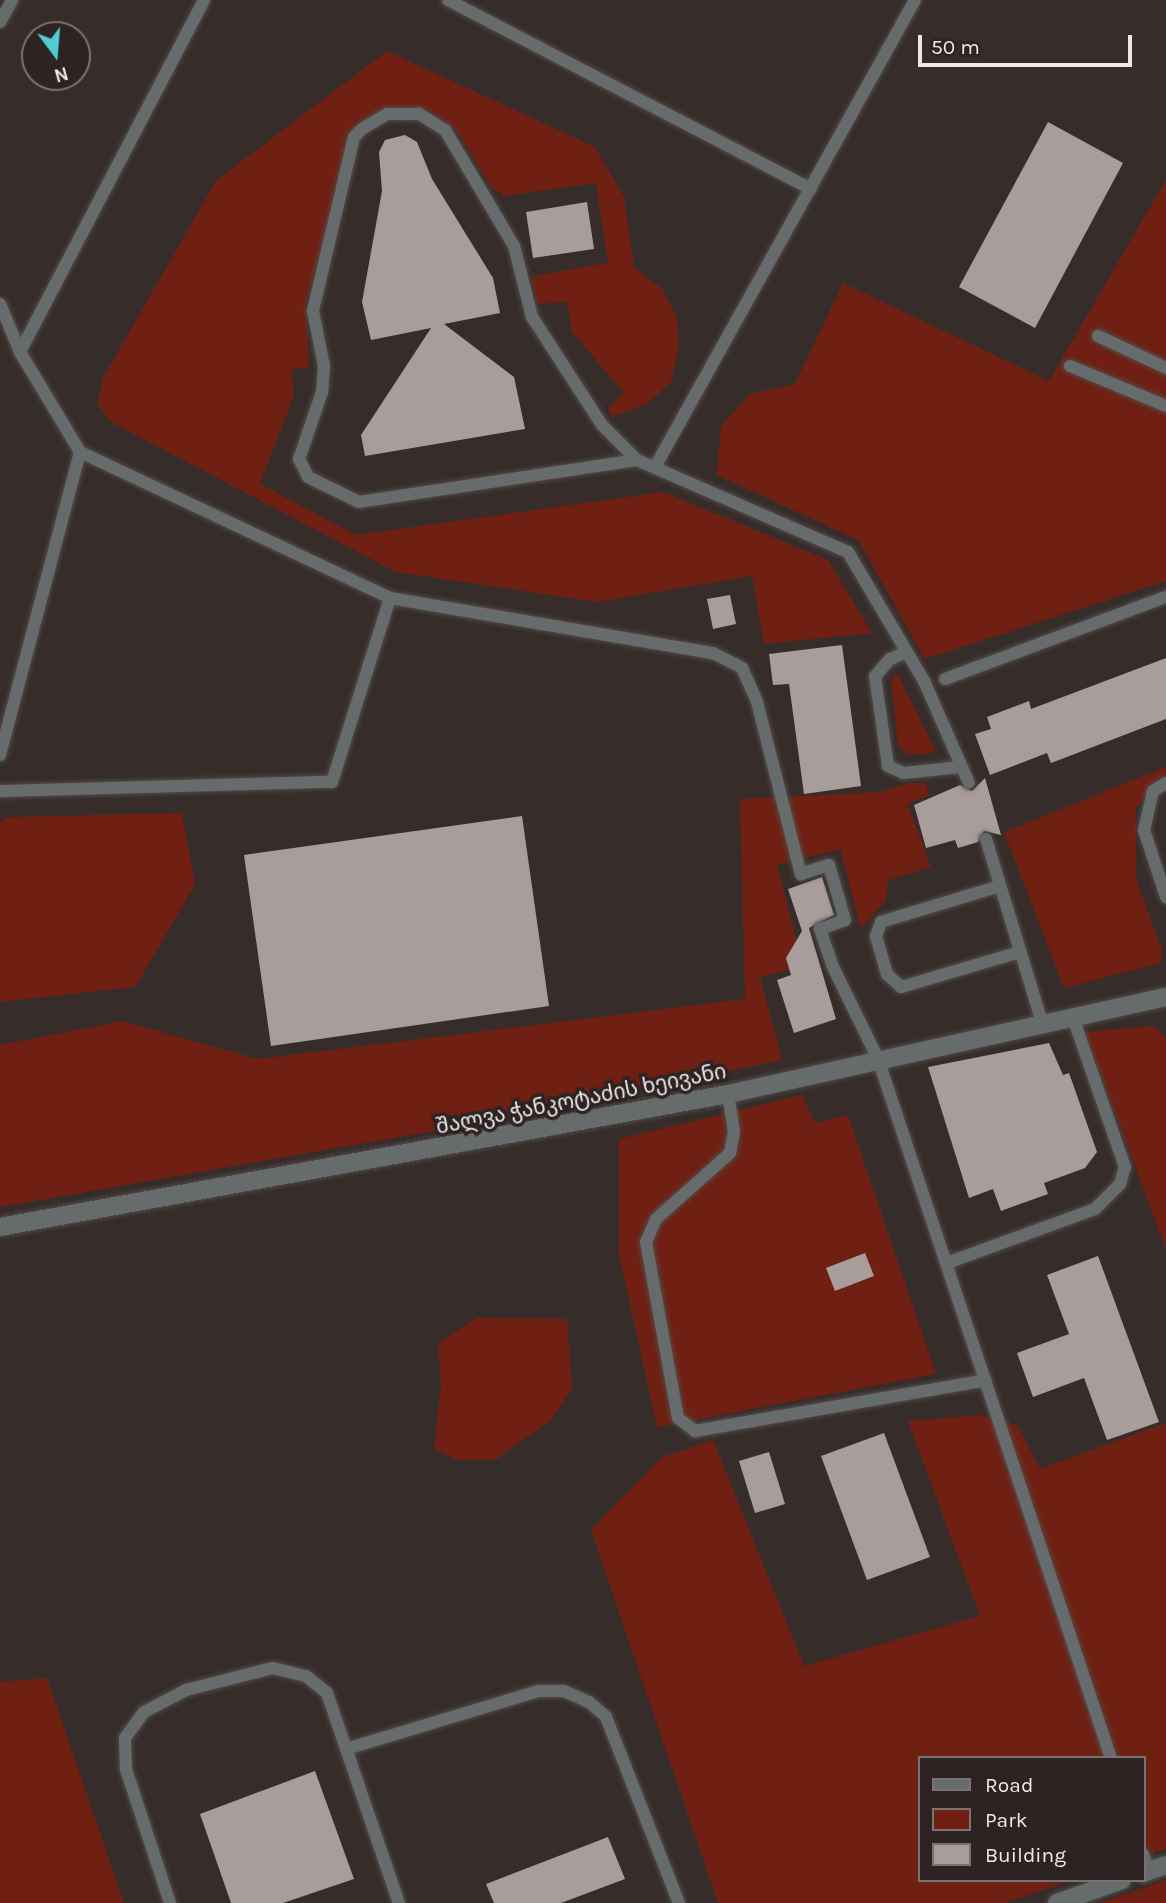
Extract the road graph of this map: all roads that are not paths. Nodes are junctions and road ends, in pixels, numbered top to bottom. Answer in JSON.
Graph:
{"nodes":[{"id":1,"x":12,"y":0,"type":"edge"},
{"id":2,"x":204,"y":0,"type":"edge"},
{"id":3,"x":448,"y":0,"type":"edge"},
{"id":4,"x":915,"y":0,"type":"edge"},
{"id":5,"x":0,"y":22,"type":"edge"},
{"id":6,"x":811,"y":189,"type":"junction"},
{"id":7,"x":0,"y":304,"type":"edge"},
{"id":8,"x":1098,"y":336,"type":"dead end"},
{"id":9,"x":20,"y":352,"type":"junction"},
{"id":10,"x":1070,"y":366,"type":"dead end"},
{"id":11,"x":1166,"y":368,"type":"edge"},
{"id":12,"x":1166,"y":406,"type":"edge"},
{"id":13,"x":80,"y":452,"type":"junction"},
{"id":14,"x":637,"y":460,"type":"junction"},
{"id":15,"x":655,"y":467,"type":"junction"},
{"id":16,"x":1166,"y":597,"type":"edge"},
{"id":17,"x":390,"y":598,"type":"junction"},
{"id":18,"x":906,"y":652,"type":"junction"},
{"id":19,"x":945,"y":679,"type":"dead end"},
{"id":20,"x":0,"y":755,"type":"edge"},
{"id":21,"x":961,"y":767,"type":"junction"},
{"id":22,"x":969,"y":783,"type":"dead end"},
{"id":23,"x":1166,"y":783,"type":"edge"},
{"id":24,"x":0,"y":791,"type":"edge"},
{"id":25,"x":986,"y":839,"type":"dead end"},
{"id":26,"x":1000,"y":886,"type":"junction"},
{"id":27,"x":1166,"y":897,"type":"edge"},
{"id":28,"x":1020,"y":952,"type":"junction"},
{"id":29,"x":1166,"y":997,"type":"edge"},
{"id":30,"x":1072,"y":1015,"type":"junction"},
{"id":31,"x":1042,"y":1022,"type":"junction"},
{"id":32,"x":878,"y":1059,"type":"junction"},
{"id":33,"x":728,"y":1094,"type":"junction"},
{"id":34,"x":0,"y":1227,"type":"edge"},
{"id":35,"x":947,"y":1263,"type":"junction"},
{"id":36,"x":986,"y":1380,"type":"junction"},
{"id":37,"x":346,"y":1749,"type":"junction"},
{"id":38,"x":1110,"y":1756,"type":"edge"},
{"id":39,"x":1166,"y":1864,"type":"edge"},
{"id":40,"x":1145,"y":1866,"type":"edge"},
{"id":41,"x":1116,"y":1882,"type":"edge"},
{"id":42,"x":170,"y":1903,"type":"edge"},
{"id":43,"x":399,"y":1903,"type":"edge"},
{"id":44,"x":679,"y":1903,"type":"edge"},
{"id":45,"x":1057,"y":1903,"type":"edge"}],
"edges":[{"from":1,"to":5,"type":"lane"},
{"from":2,"to":9,"type":"lane"},
{"from":3,"to":6,"type":"lane"},
{"from":4,"to":6,"type":"lane"},
{"from":6,"to":15,"type":"lane"},
{"from":7,"to":9,"type":"lane"},
{"from":8,"to":11,"type":"lane"},
{"from":9,"to":13,"type":"lane"},
{"from":10,"to":12,"type":"lane"},
{"from":13,"to":17,"type":"lane"},
{"from":13,"to":20,"type":"lane"},
{"from":14,"to":14,"type":"lane"},
{"from":14,"to":15,"type":"lane"},
{"from":15,"to":18,"type":"lane"},
{"from":16,"to":19,"type":"lane"},
{"from":17,"to":24,"type":"lane"},
{"from":17,"to":32,"type":"lane"},
{"from":18,"to":21,"type":"lane"},
{"from":18,"to":21,"type":"lane"},
{"from":21,"to":22,"type":"lane"},
{"from":23,"to":27,"type":"lane"},
{"from":25,"to":26,"type":"lane"},
{"from":26,"to":28,"type":"lane"},
{"from":26,"to":28,"type":"lane"},
{"from":28,"to":31,"type":"lane"},
{"from":29,"to":30,"type":"street","name":"შალვა ჭანკოტაძის ხეივანი"},
{"from":30,"to":31,"type":"street","name":"შალვა ჭანკოტაძის ხეივანი"},
{"from":30,"to":35,"type":"lane"},
{"from":31,"to":32,"type":"street","name":"შალვა ჭანკოტაძის ხეივანი"},
{"from":32,"to":33,"type":"street","name":"შალვა ჭანკოტაძის ხეივანი"},
{"from":32,"to":35,"type":"lane"},
{"from":33,"to":34,"type":"street","name":"შალვა ჭანკოტაძის ხეივანი"},
{"from":33,"to":36,"type":"lane"},
{"from":35,"to":36,"type":"lane"},
{"from":36,"to":38,"type":"lane"},
{"from":37,"to":42,"type":"lane"},
{"from":37,"to":43,"type":"lane"},
{"from":37,"to":44,"type":"lane"},
{"from":39,"to":40,"type":"street"},
{"from":41,"to":45,"type":"street"}]}
